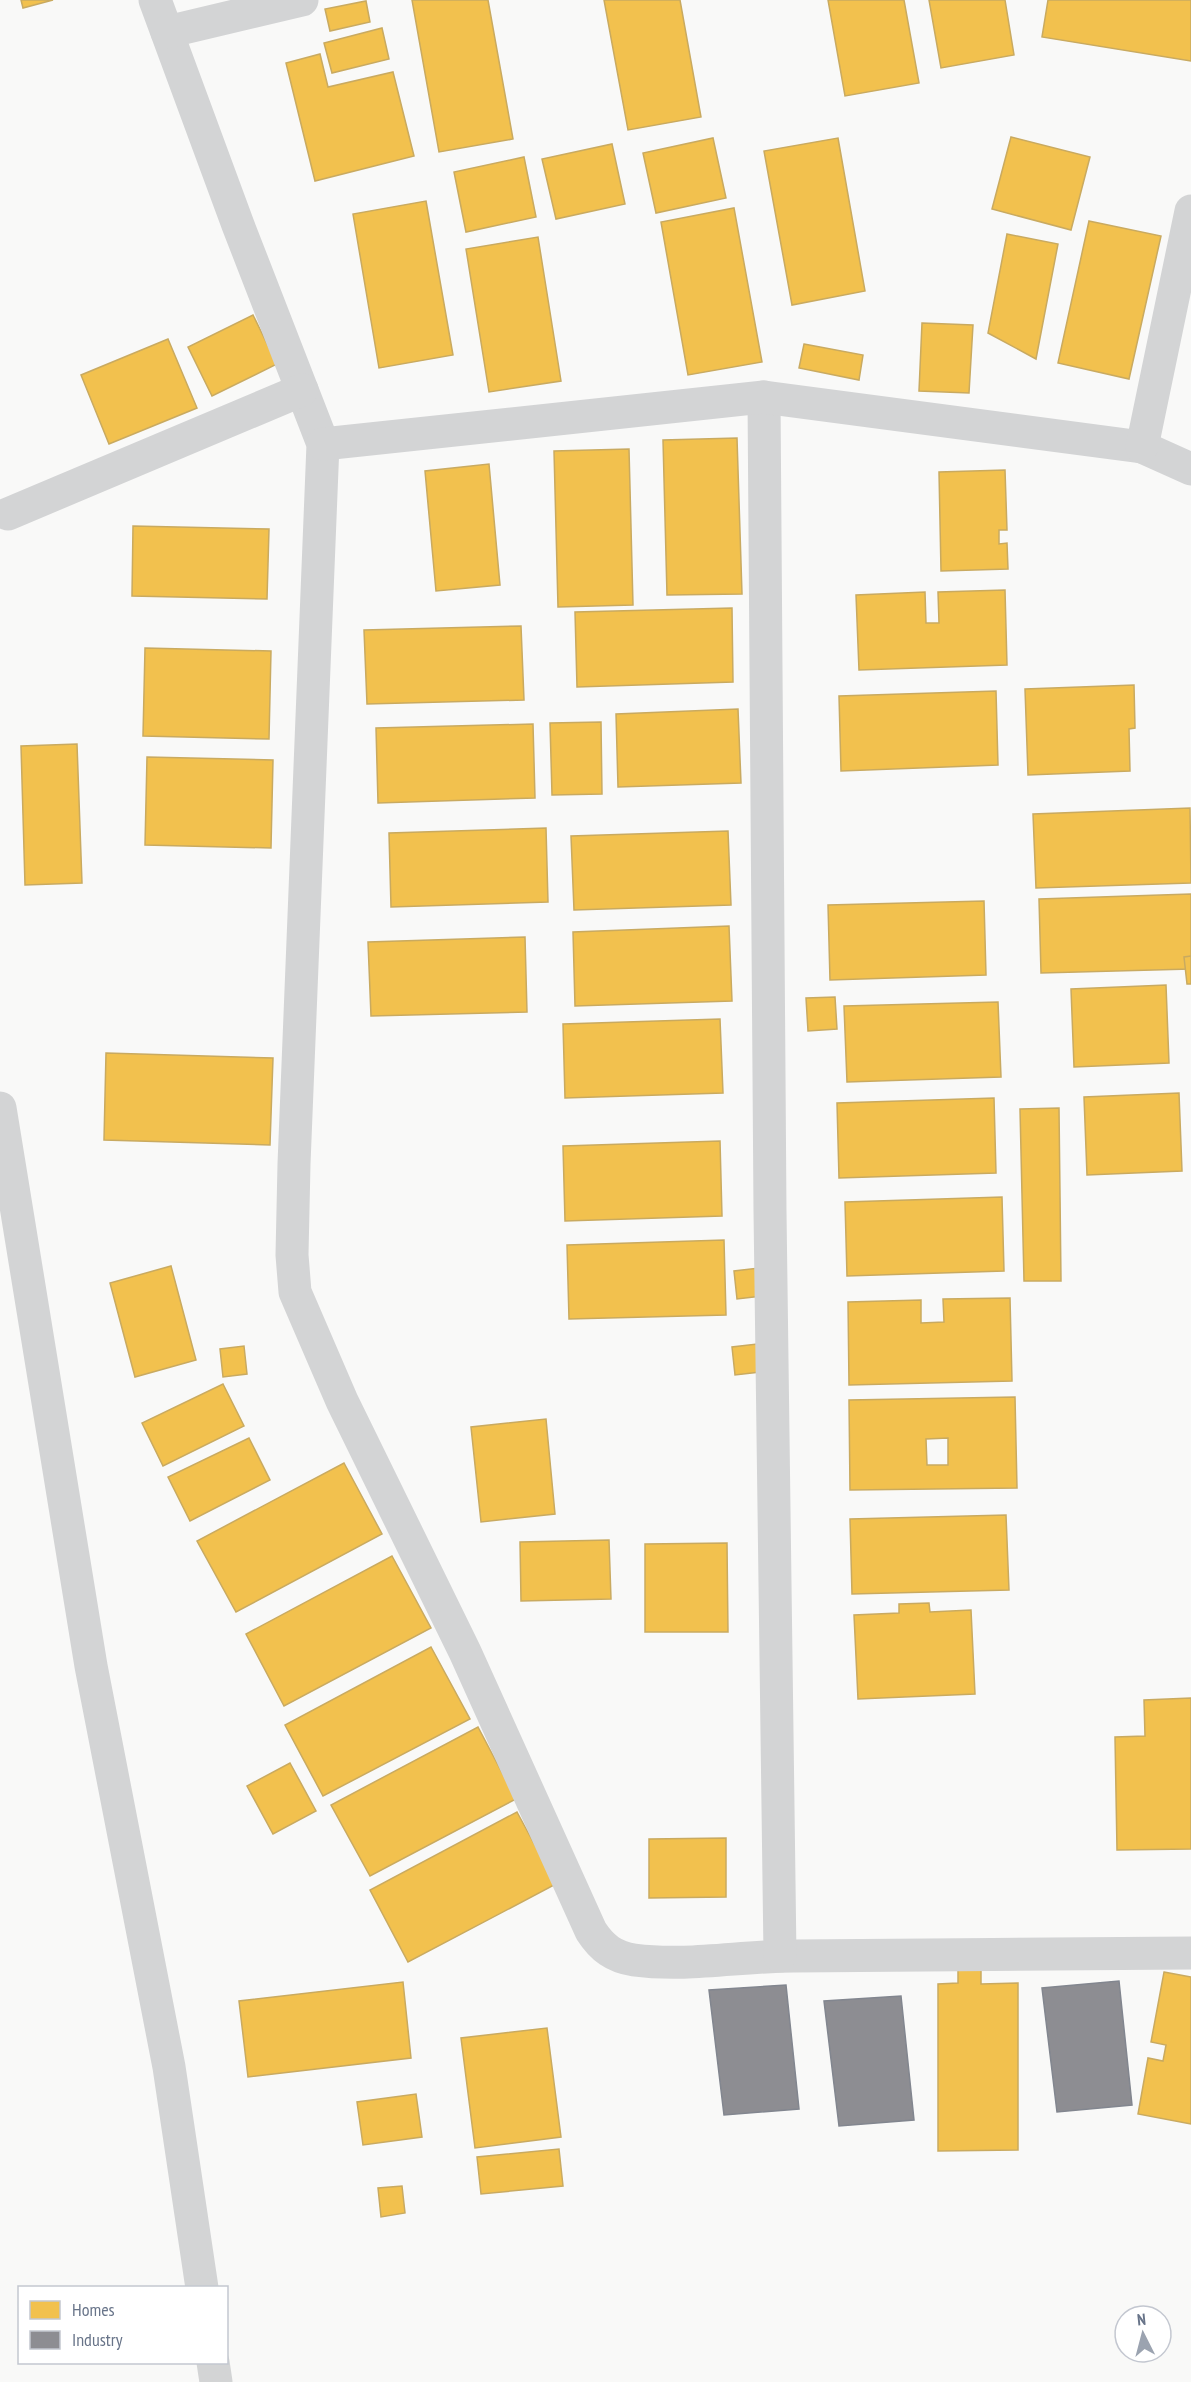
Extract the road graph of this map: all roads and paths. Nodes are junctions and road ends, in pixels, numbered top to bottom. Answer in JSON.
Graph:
{"nodes":[{"id":1,"x":155,"y":0,"type":"edge"},
{"id":2,"x":302,"y":0,"type":"edge"},
{"id":3,"x":167,"y":32,"type":"junction"},
{"id":4,"x":1191,"y":211,"type":"edge"},
{"id":5,"x":302,"y":390,"type":"junction"},
{"id":6,"x":764,"y":397,"type":"junction"},
{"id":7,"x":323,"y":444,"type":"junction"},
{"id":8,"x":1142,"y":447,"type":"junction"},
{"id":9,"x":1191,"y":469,"type":"edge"},
{"id":10,"x":8,"y":514,"type":"dead end"},
{"id":11,"x":0,"y":1108,"type":"edge"},
{"id":12,"x":1191,"y":1953,"type":"edge"},
{"id":13,"x":780,"y":1956,"type":"junction"},
{"id":14,"x":202,"y":2286,"type":"edge"},
{"id":15,"x":213,"y":2364,"type":"edge"},
{"id":16,"x":216,"y":2382,"type":"edge"}],
"edges":[{"from":1,"to":3,"type":"street"},
{"from":2,"to":3,"type":"street"},
{"from":3,"to":5,"type":"street"},
{"from":4,"to":8,"type":"street"},
{"from":5,"to":7,"type":"street"},
{"from":5,"to":10,"type":"street"},
{"from":6,"to":7,"type":"street"},
{"from":6,"to":8,"type":"street"},
{"from":6,"to":13,"type":"street"},
{"from":7,"to":13,"type":"street"},
{"from":8,"to":9,"type":"street"},
{"from":11,"to":14,"type":"street"},
{"from":12,"to":13,"type":"street"},
{"from":15,"to":16,"type":"street"}]}
